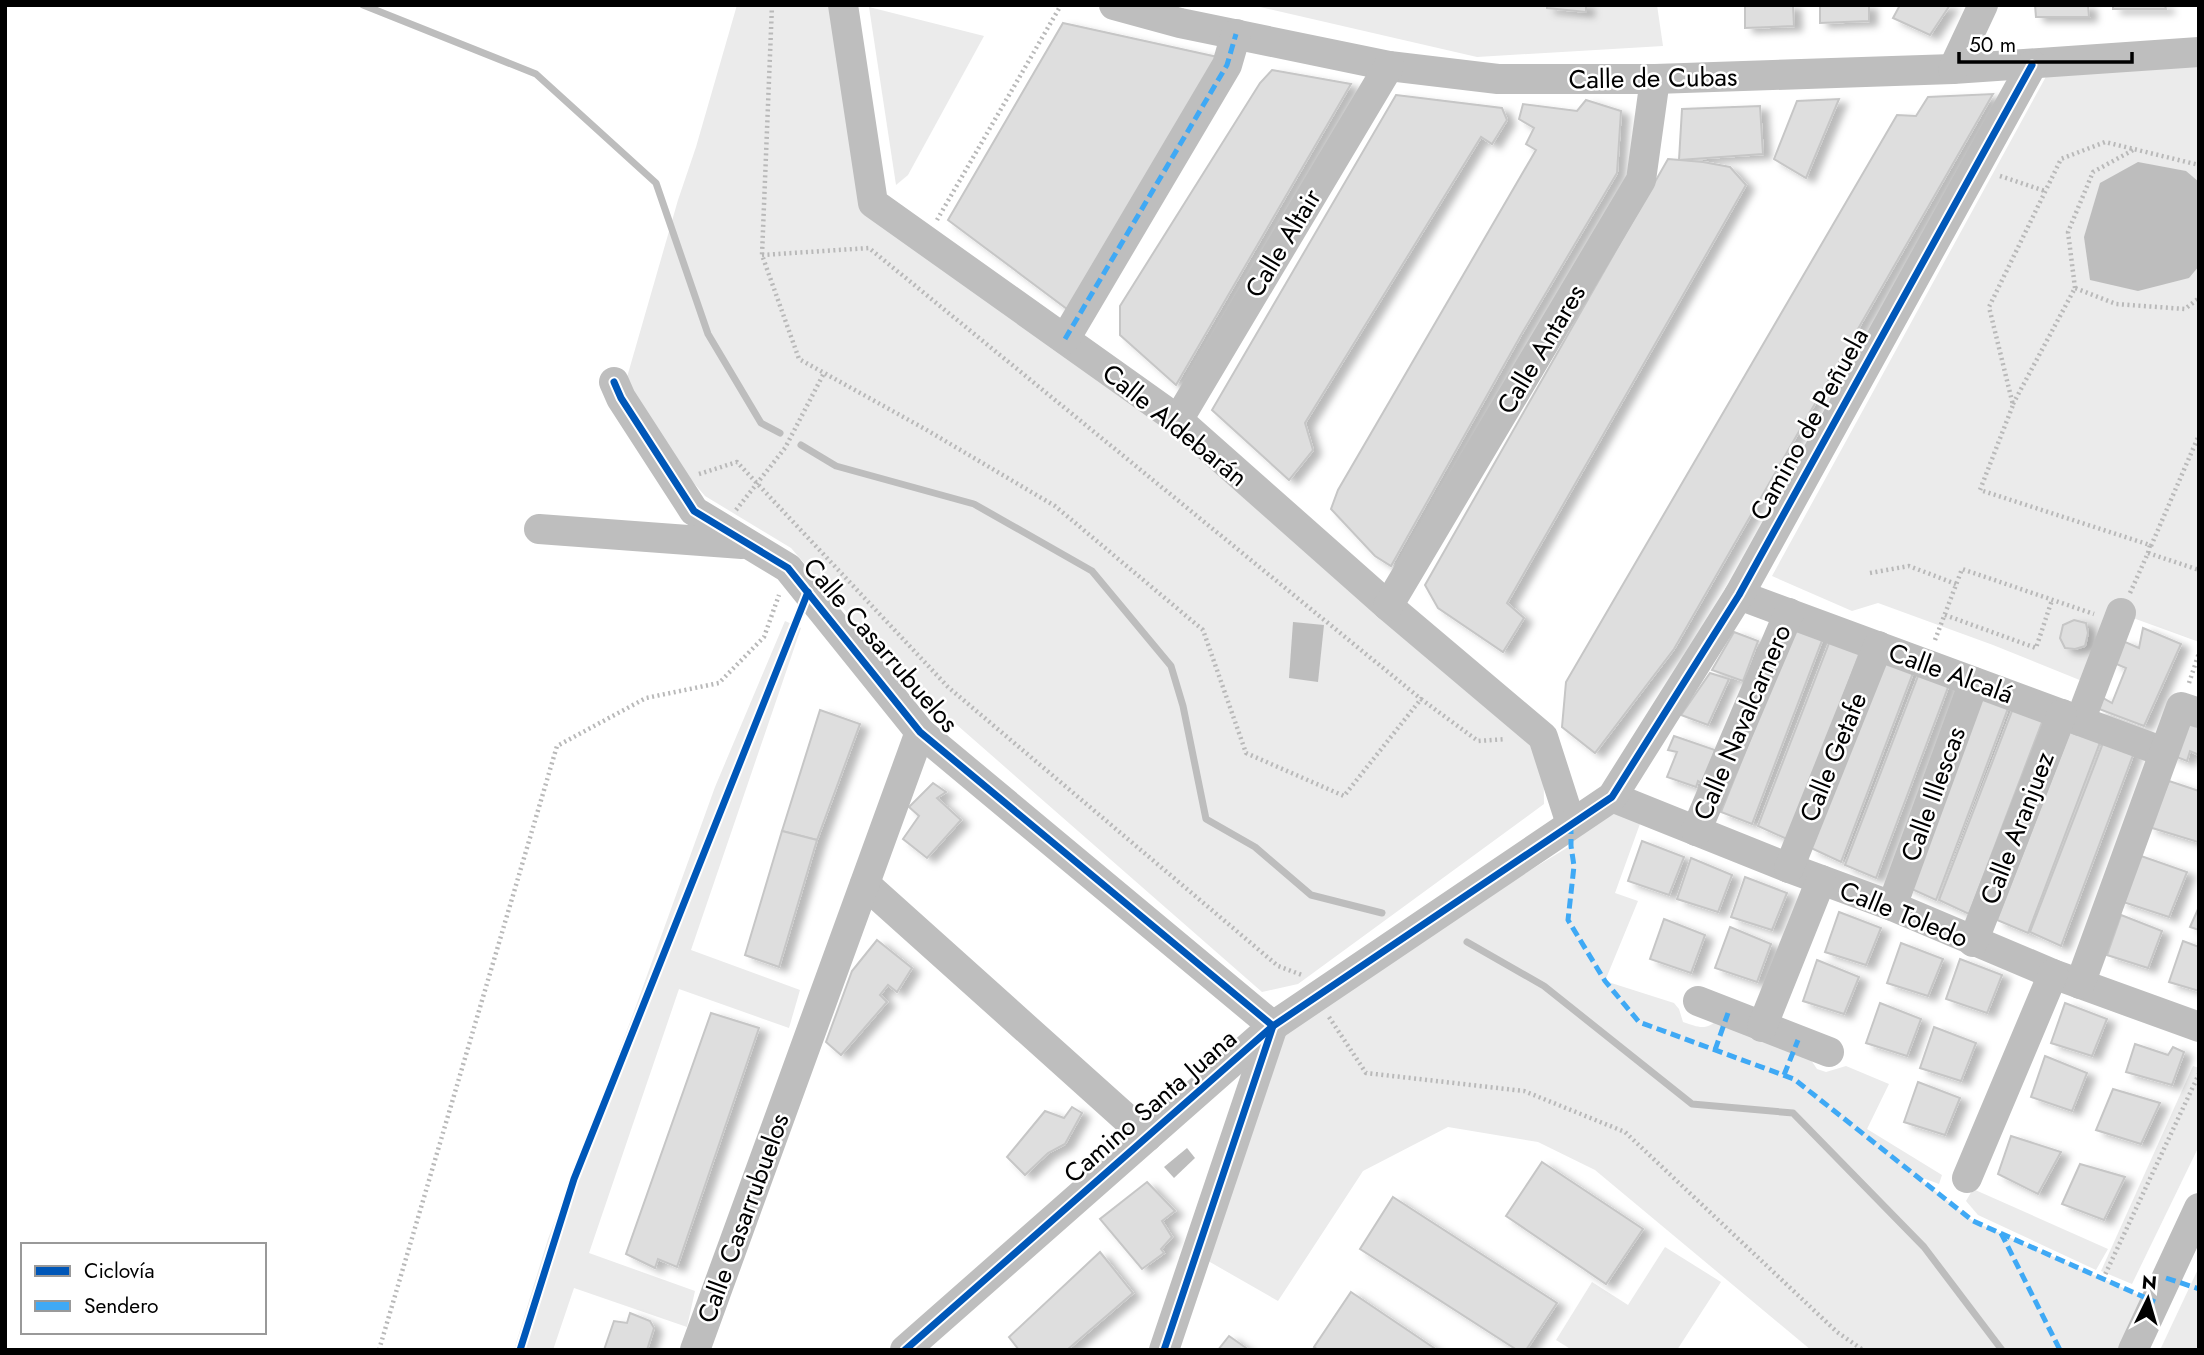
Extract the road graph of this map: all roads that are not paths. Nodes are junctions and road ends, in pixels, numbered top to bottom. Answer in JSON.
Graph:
{"nodes":[{"id":1,"x":843,"y":5,"type":"edge"},
{"id":2,"x":1114,"y":5,"type":"edge"},
{"id":3,"x":1983,"y":5,"type":"edge"},
{"id":4,"x":1236,"y":34,"type":"junction"},
{"id":5,"x":2199,"y":52,"type":"edge"},
{"id":6,"x":2032,"y":65,"type":"junction"},
{"id":7,"x":1389,"y":66,"type":"junction"},
{"id":8,"x":1953,"y":69,"type":"junction"},
{"id":9,"x":1655,"y":79,"type":"junction"},
{"id":10,"x":1065,"y":339,"type":"junction"},
{"id":11,"x":614,"y":382,"type":"dead end"},
{"id":12,"x":1178,"y":420,"type":"junction"},
{"id":13,"x":539,"y":529,"type":"dead end"},
{"id":14,"x":750,"y":545,"type":"junction"},
{"id":15,"x":1738,"y":595,"type":"junction"},
{"id":16,"x":1388,"y":606,"type":"junction"},
{"id":17,"x":1789,"y":613,"type":"junction"},
{"id":18,"x":2120,"y":617,"type":"road end"},
{"id":19,"x":1878,"y":646,"type":"junction"},
{"id":20,"x":1974,"y":682,"type":"junction"},
{"id":21,"x":2199,"y":713,"type":"edge"},
{"id":22,"x":2071,"y":718,"type":"junction"},
{"id":23,"x":920,"y":732,"type":"junction"},
{"id":24,"x":2164,"y":752,"type":"junction"},
{"id":25,"x":1612,"y":797,"type":"junction"},
{"id":26,"x":1571,"y":824,"type":"junction"},
{"id":27,"x":1696,"y":831,"type":"junction"},
{"id":28,"x":1789,"y":868,"type":"junction"},
{"id":29,"x":1821,"y":880,"type":"junction"},
{"id":30,"x":865,"y":884,"type":"junction"},
{"id":31,"x":1892,"y":906,"type":"junction"},
{"id":32,"x":1973,"y":942,"type":"junction"},
{"id":33,"x":2066,"y":979,"type":"junction"},
{"id":34,"x":1698,"y":1001,"type":"dead end"},
{"id":35,"x":1273,"y":1026,"type":"junction"},
{"id":36,"x":1762,"y":1027,"type":"junction"},
{"id":37,"x":2199,"y":1027,"type":"edge"},
{"id":38,"x":1829,"y":1052,"type":"dead end"},
{"id":39,"x":1147,"y":1137,"type":"junction"},
{"id":40,"x":1967,"y":1178,"type":"dead end"},
{"id":41,"x":2199,"y":1208,"type":"edge"},
{"id":42,"x":695,"y":1350,"type":"edge"},
{"id":43,"x":905,"y":1350,"type":"edge"},
{"id":44,"x":1164,"y":1350,"type":"edge"},
{"id":45,"x":2133,"y":1350,"type":"edge"}],
"edges":[{"from":1,"to":10,"type":"street","name":"Calle Aldebarán"},
{"from":2,"to":4,"type":"street","name":"Calle de Cubas"},
{"from":3,"to":8,"type":"street"},
{"from":4,"to":7,"type":"street","name":"Calle de Cubas"},
{"from":4,"to":10,"type":"street"},
{"from":5,"to":6,"type":"street","name":"Calle de Cubas"},
{"from":6,"to":8,"type":"street","name":"Calle de Cubas"},
{"from":6,"to":15,"type":"street","name":"Camino de Peñuela"},
{"from":7,"to":9,"type":"street","name":"Calle de Cubas"},
{"from":7,"to":12,"type":"street","name":"Calle Altair"},
{"from":8,"to":9,"type":"street","name":"Calle de Cubas"},
{"from":9,"to":16,"type":"street","name":"Calle Antares"},
{"from":10,"to":12,"type":"street","name":"Calle Aldebarán"},
{"from":11,"to":14,"type":"street","name":"Calle Casarrubuelos"},
{"from":12,"to":16,"type":"street","name":"Calle Aldebarán"},
{"from":13,"to":14,"type":"street"},
{"from":14,"to":23,"type":"street","name":"Calle Casarrubuelos"},
{"from":15,"to":17,"type":"street","name":"Calle Alcalá"},
{"from":15,"to":25,"type":"street","name":"Camino de Peñuela"},
{"from":16,"to":26,"type":"street","name":"Calle Aldebarán"},
{"from":17,"to":19,"type":"street","name":"Calle Alcalá"},
{"from":17,"to":27,"type":"street","name":"Calle Navalcarnero"},
{"from":18,"to":22,"type":"street","name":"Calle Aranjuez"},
{"from":19,"to":20,"type":"street","name":"Calle Alcalá"},
{"from":19,"to":28,"type":"street","name":"Calle Getafe"},
{"from":20,"to":22,"type":"street","name":"Calle Alcalá"},
{"from":20,"to":31,"type":"street","name":"Calle Illescas"},
{"from":21,"to":24,"type":"street"},
{"from":22,"to":24,"type":"street","name":"Calle Alcalá"},
{"from":22,"to":32,"type":"street","name":"Calle Aranjuez"},
{"from":23,"to":30,"type":"street","name":"Calle Casarrubuelos"},
{"from":23,"to":35,"type":"street","name":"Calle Casarrubuelos"},
{"from":24,"to":33,"type":"street"},
{"from":25,"to":26,"type":"street","name":"Camino Santa Juana"},
{"from":25,"to":27,"type":"street","name":"Calle Toledo"},
{"from":26,"to":35,"type":"street","name":"Camino Santa Juana"},
{"from":27,"to":28,"type":"street","name":"Calle Toledo"},
{"from":28,"to":29,"type":"street","name":"Calle Toledo"},
{"from":29,"to":31,"type":"street","name":"Calle Toledo"},
{"from":29,"to":36,"type":"street"},
{"from":30,"to":39,"type":"street"},
{"from":30,"to":42,"type":"street","name":"Calle Casarrubuelos"},
{"from":31,"to":32,"type":"street","name":"Calle Toledo"},
{"from":32,"to":33,"type":"street","name":"Calle Toledo"},
{"from":33,"to":37,"type":"street","name":"Calle Toledo"},
{"from":33,"to":40,"type":"street"},
{"from":34,"to":36,"type":"street"},
{"from":35,"to":39,"type":"street","name":"Camino Santa Juana"},
{"from":35,"to":44,"type":"street"},
{"from":36,"to":38,"type":"street"},
{"from":39,"to":43,"type":"street","name":"Camino Santa Juana"},
{"from":41,"to":45,"type":"street"}]}
